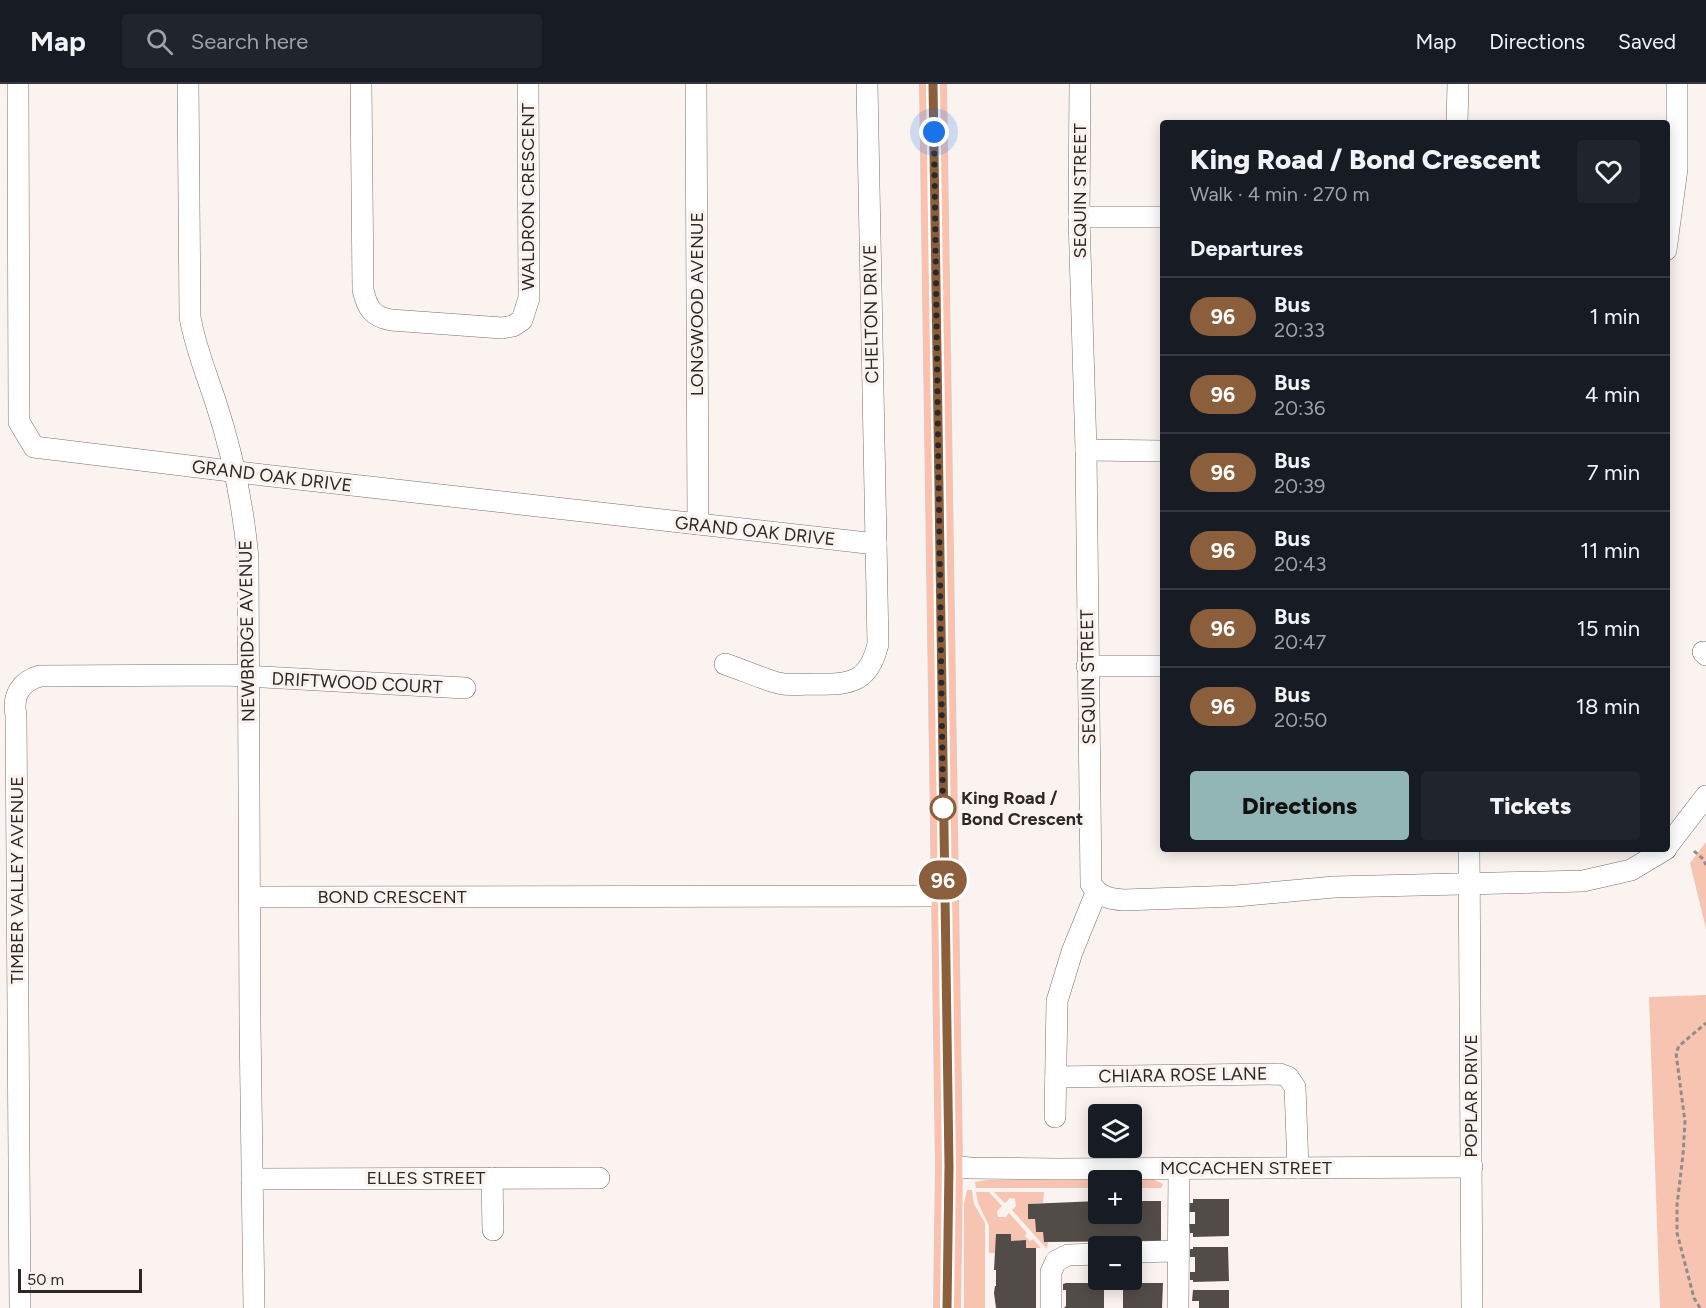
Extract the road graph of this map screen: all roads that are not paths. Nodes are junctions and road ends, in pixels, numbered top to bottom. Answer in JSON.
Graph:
{"nodes":[{"id":1,"x":18,"y":84,"type":"edge"},
{"id":2,"x":188,"y":84,"type":"edge"},
{"id":3,"x":361,"y":84,"type":"edge"},
{"id":4,"x":528,"y":84,"type":"edge"},
{"id":5,"x":696,"y":84,"type":"edge"},
{"id":6,"x":867,"y":84,"type":"edge"},
{"id":7,"x":933,"y":84,"type":"edge"},
{"id":8,"x":1080,"y":84,"type":"edge"},
{"id":9,"x":1458,"y":84,"type":"edge"},
{"id":10,"x":1677,"y":84,"type":"edge"},
{"id":11,"x":1457,"y":120,"type":"edge"},
{"id":12,"x":1079,"y":217,"type":"junction"},
{"id":13,"x":1160,"y":217,"type":"edge"},
{"id":14,"x":1670,"y":221,"type":"edge"},
{"id":15,"x":1086,"y":450,"type":"junction"},
{"id":16,"x":1160,"y":451,"type":"edge"},
{"id":17,"x":234,"y":471,"type":"junction"},
{"id":18,"x":698,"y":524,"type":"junction"},
{"id":19,"x":876,"y":544,"type":"junction"},
{"id":20,"x":725,"y":664,"type":"dead end"},
{"id":21,"x":1087,"y":666,"type":"junction"},
{"id":22,"x":1160,"y":666,"type":"edge"},
{"id":23,"x":249,"y":677,"type":"junction"},
{"id":24,"x":465,"y":688,"type":"dead end"},
{"id":25,"x":1706,"y":796,"type":"edge"},
{"id":26,"x":1670,"y":844,"type":"edge"},
{"id":27,"x":1469,"y":852,"type":"edge"},
{"id":28,"x":1661,"y":852,"type":"edge"},
{"id":29,"x":1469,"y":883,"type":"junction"},
{"id":30,"x":1096,"y":893,"type":"junction"},
{"id":31,"x":944,"y":896,"type":"junction"},
{"id":32,"x":251,"y":897,"type":"junction"},
{"id":33,"x":1056,"y":1077,"type":"junction"},
{"id":34,"x":1055,"y":1118,"type":"dead end"},
{"id":35,"x":949,"y":1166,"type":"junction"},
{"id":36,"x":1472,"y":1167,"type":"junction"},
{"id":37,"x":1298,"y":1168,"type":"junction"},
{"id":38,"x":1179,"y":1169,"type":"junction"},
{"id":39,"x":492,"y":1178,"type":"junction"},
{"id":40,"x":599,"y":1178,"type":"dead end"},
{"id":41,"x":252,"y":1179,"type":"junction"},
{"id":42,"x":493,"y":1230,"type":"dead end"},
{"id":43,"x":1177,"y":1251,"type":"junction"},
{"id":44,"x":1142,"y":1252,"type":"edge"},
{"id":45,"x":1088,"y":1254,"type":"edge"},
{"id":46,"x":20,"y":1308,"type":"edge"},
{"id":47,"x":254,"y":1308,"type":"edge"},
{"id":48,"x":947,"y":1308,"type":"edge"},
{"id":49,"x":1051,"y":1308,"type":"edge"},
{"id":50,"x":1178,"y":1308,"type":"edge"},
{"id":51,"x":1472,"y":1308,"type":"edge"}],
"edges":[{"from":1,"to":17,"type":"street","name":"GRAND OAK DRIVE"},
{"from":2,"to":17,"type":"street","name":"NEWBRIDGE AVENUE"},
{"from":3,"to":4,"type":"street","name":"WALDRON CRESCENT"},
{"from":5,"to":18,"type":"street","name":"LONGWOOD AVENUE"},
{"from":6,"to":19,"type":"street","name":"CHELTON DRIVE"},
{"from":7,"to":31,"type":"main road"},
{"from":8,"to":12,"type":"street","name":"SEQUIN STREET"},
{"from":9,"to":11,"type":"street"},
{"from":10,"to":14,"type":"street"},
{"from":12,"to":13,"type":"street"},
{"from":12,"to":15,"type":"street","name":"SEQUIN STREET"},
{"from":15,"to":16,"type":"street"},
{"from":15,"to":21,"type":"street","name":"SEQUIN STREET"},
{"from":17,"to":18,"type":"street","name":"GRAND OAK DRIVE"},
{"from":17,"to":23,"type":"street","name":"NEWBRIDGE AVENUE"},
{"from":18,"to":19,"type":"street","name":"GRAND OAK DRIVE"},
{"from":19,"to":20,"type":"street","name":"CHELTON DRIVE"},
{"from":21,"to":22,"type":"street"},
{"from":21,"to":30,"type":"street","name":"SEQUIN STREET"},
{"from":23,"to":24,"type":"street","name":"DRIFTWOOD COURT"},
{"from":23,"to":32,"type":"street","name":"NEWBRIDGE AVENUE"},
{"from":23,"to":46,"type":"street","name":"TIMBER VALLEY AVENUE"},
{"from":25,"to":26,"type":"street"},
{"from":27,"to":29,"type":"street","name":"POPLAR DRIVE"},
{"from":28,"to":29,"type":"street"},
{"from":29,"to":30,"type":"street"},
{"from":29,"to":36,"type":"street","name":"POPLAR DRIVE"},
{"from":30,"to":33,"type":"street"},
{"from":31,"to":32,"type":"street","name":"BOND CRESCENT"},
{"from":31,"to":35,"type":"main road"},
{"from":32,"to":41,"type":"street"},
{"from":33,"to":34,"type":"street"},
{"from":33,"to":37,"type":"street","name":"CHIARA ROSE LANE"},
{"from":35,"to":38,"type":"street","name":"MCCACHEN STREET"},
{"from":35,"to":48,"type":"main road"},
{"from":36,"to":37,"type":"street","name":"MCCACHEN STREET"},
{"from":36,"to":51,"type":"street","name":"POPLAR DRIVE"},
{"from":37,"to":38,"type":"street","name":"MCCACHEN STREET"},
{"from":38,"to":43,"type":"street"},
{"from":39,"to":40,"type":"street","name":"ELLES STREET"},
{"from":39,"to":41,"type":"street","name":"ELLES STREET"},
{"from":39,"to":42,"type":"street"},
{"from":41,"to":47,"type":"street"},
{"from":43,"to":44,"type":"street"},
{"from":43,"to":50,"type":"street"},
{"from":45,"to":49,"type":"street"}]}
